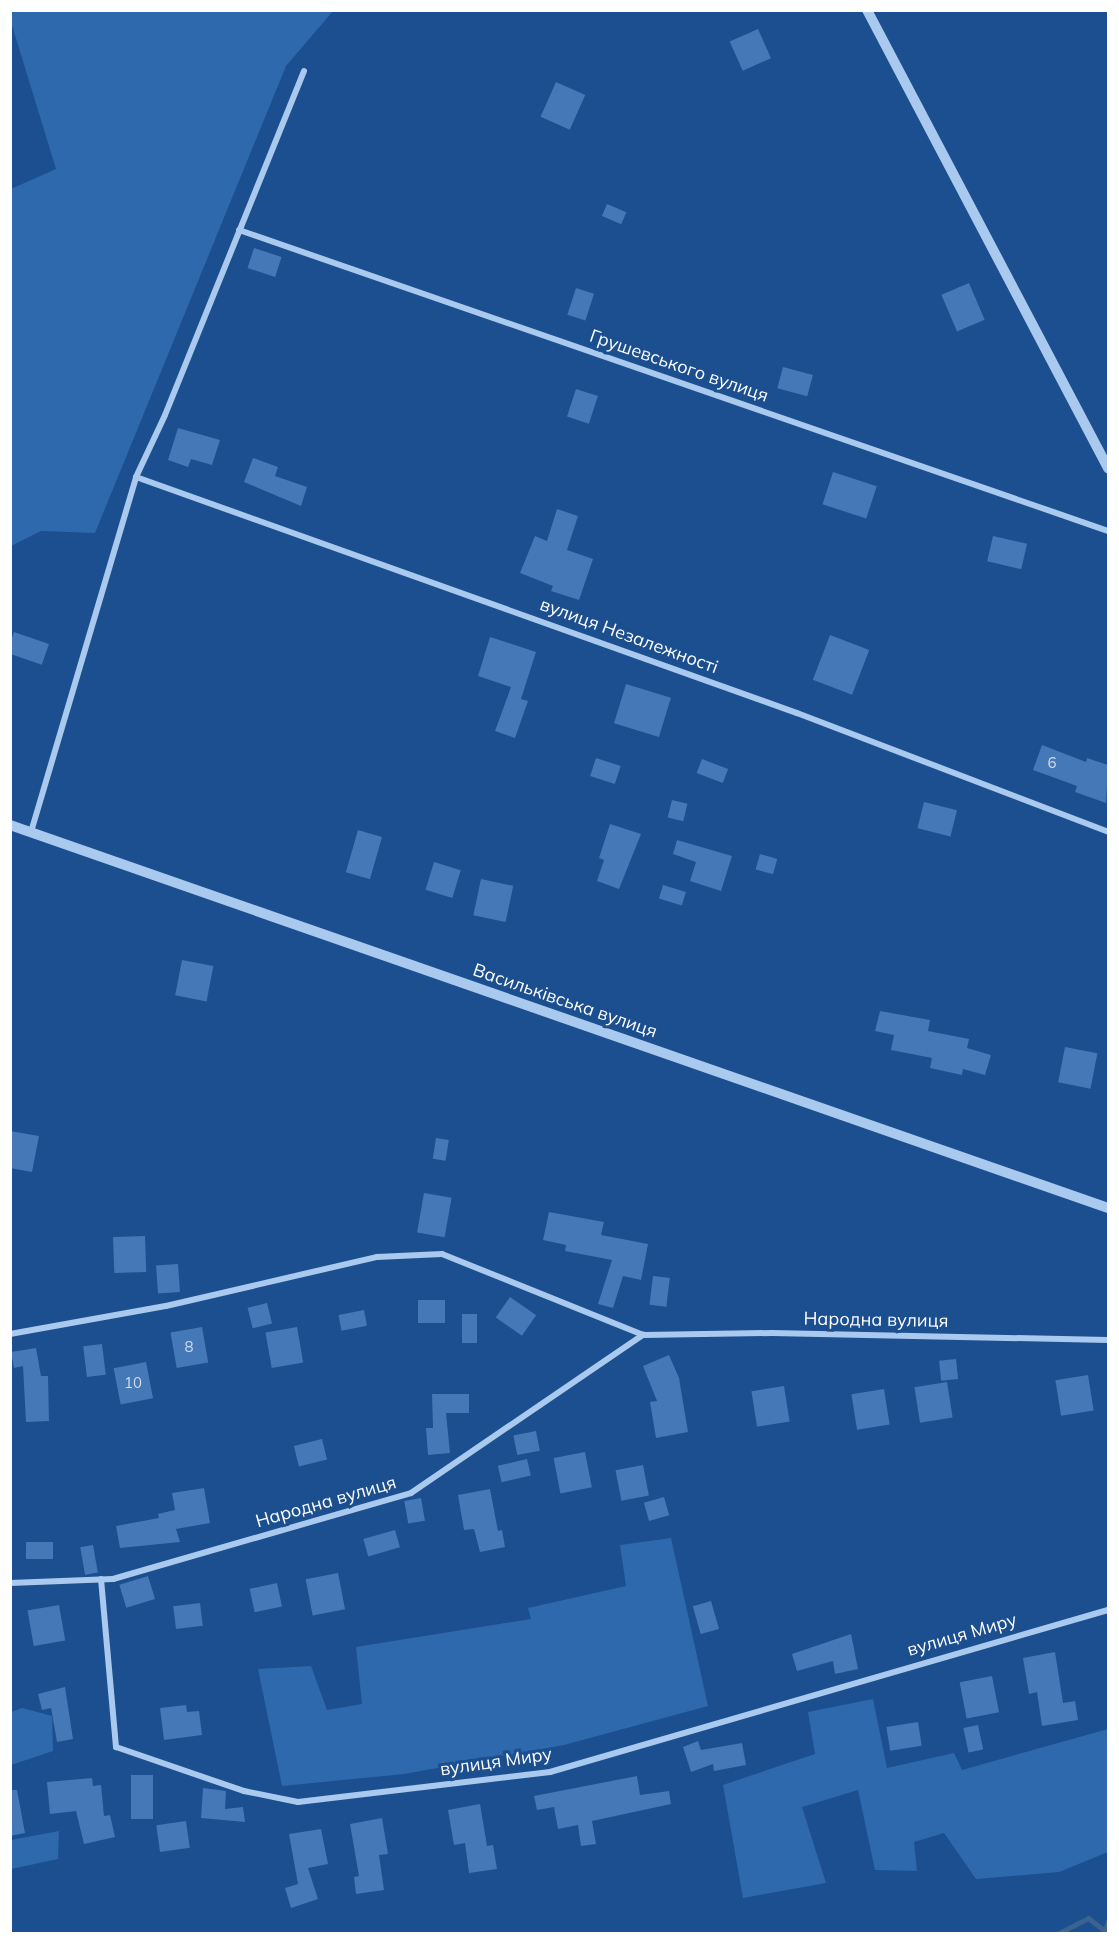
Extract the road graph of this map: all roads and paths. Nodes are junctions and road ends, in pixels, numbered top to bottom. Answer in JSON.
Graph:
{"nodes":[{"id":1,"x":867,"y":10,"type":"edge"},
{"id":2,"x":304,"y":70,"type":"dead end"},
{"id":3,"x":239,"y":230,"type":"junction"},
{"id":4,"x":1108,"y":468,"type":"edge"},
{"id":5,"x":136,"y":477,"type":"junction"},
{"id":6,"x":1108,"y":531,"type":"edge"},
{"id":7,"x":10,"y":825,"type":"edge"},
{"id":8,"x":32,"y":832,"type":"junction"},
{"id":9,"x":1108,"y":832,"type":"edge"},
{"id":10,"x":1108,"y":1208,"type":"edge"},
{"id":11,"x":10,"y":1334,"type":"edge"},
{"id":12,"x":643,"y":1335,"type":"junction"},
{"id":13,"x":1108,"y":1341,"type":"edge"},
{"id":14,"x":101,"y":1579,"type":"junction"},
{"id":15,"x":10,"y":1583,"type":"edge"},
{"id":16,"x":1108,"y":1610,"type":"edge"}],
"edges":[{"from":1,"to":4,"type":"street"},
{"from":2,"to":3,"type":"street"},
{"from":3,"to":5,"type":"street"},
{"from":3,"to":6,"type":"street","name":"Грушевського вулиця"},
{"from":5,"to":8,"type":"street"},
{"from":5,"to":9,"type":"street","name":"вулиця Незалежності"},
{"from":7,"to":8,"type":"street","name":"Васильківська вулиця"},
{"from":8,"to":10,"type":"street","name":"Васильківська вулиця"},
{"from":11,"to":12,"type":"street","name":"Народна вулиця"},
{"from":12,"to":13,"type":"street","name":"Народна вулиця"},
{"from":12,"to":14,"type":"street","name":"Народна вулиця"},
{"from":14,"to":15,"type":"street","name":"Народна вулиця"},
{"from":14,"to":16,"type":"street","name":"вулиця Миру"}]}
